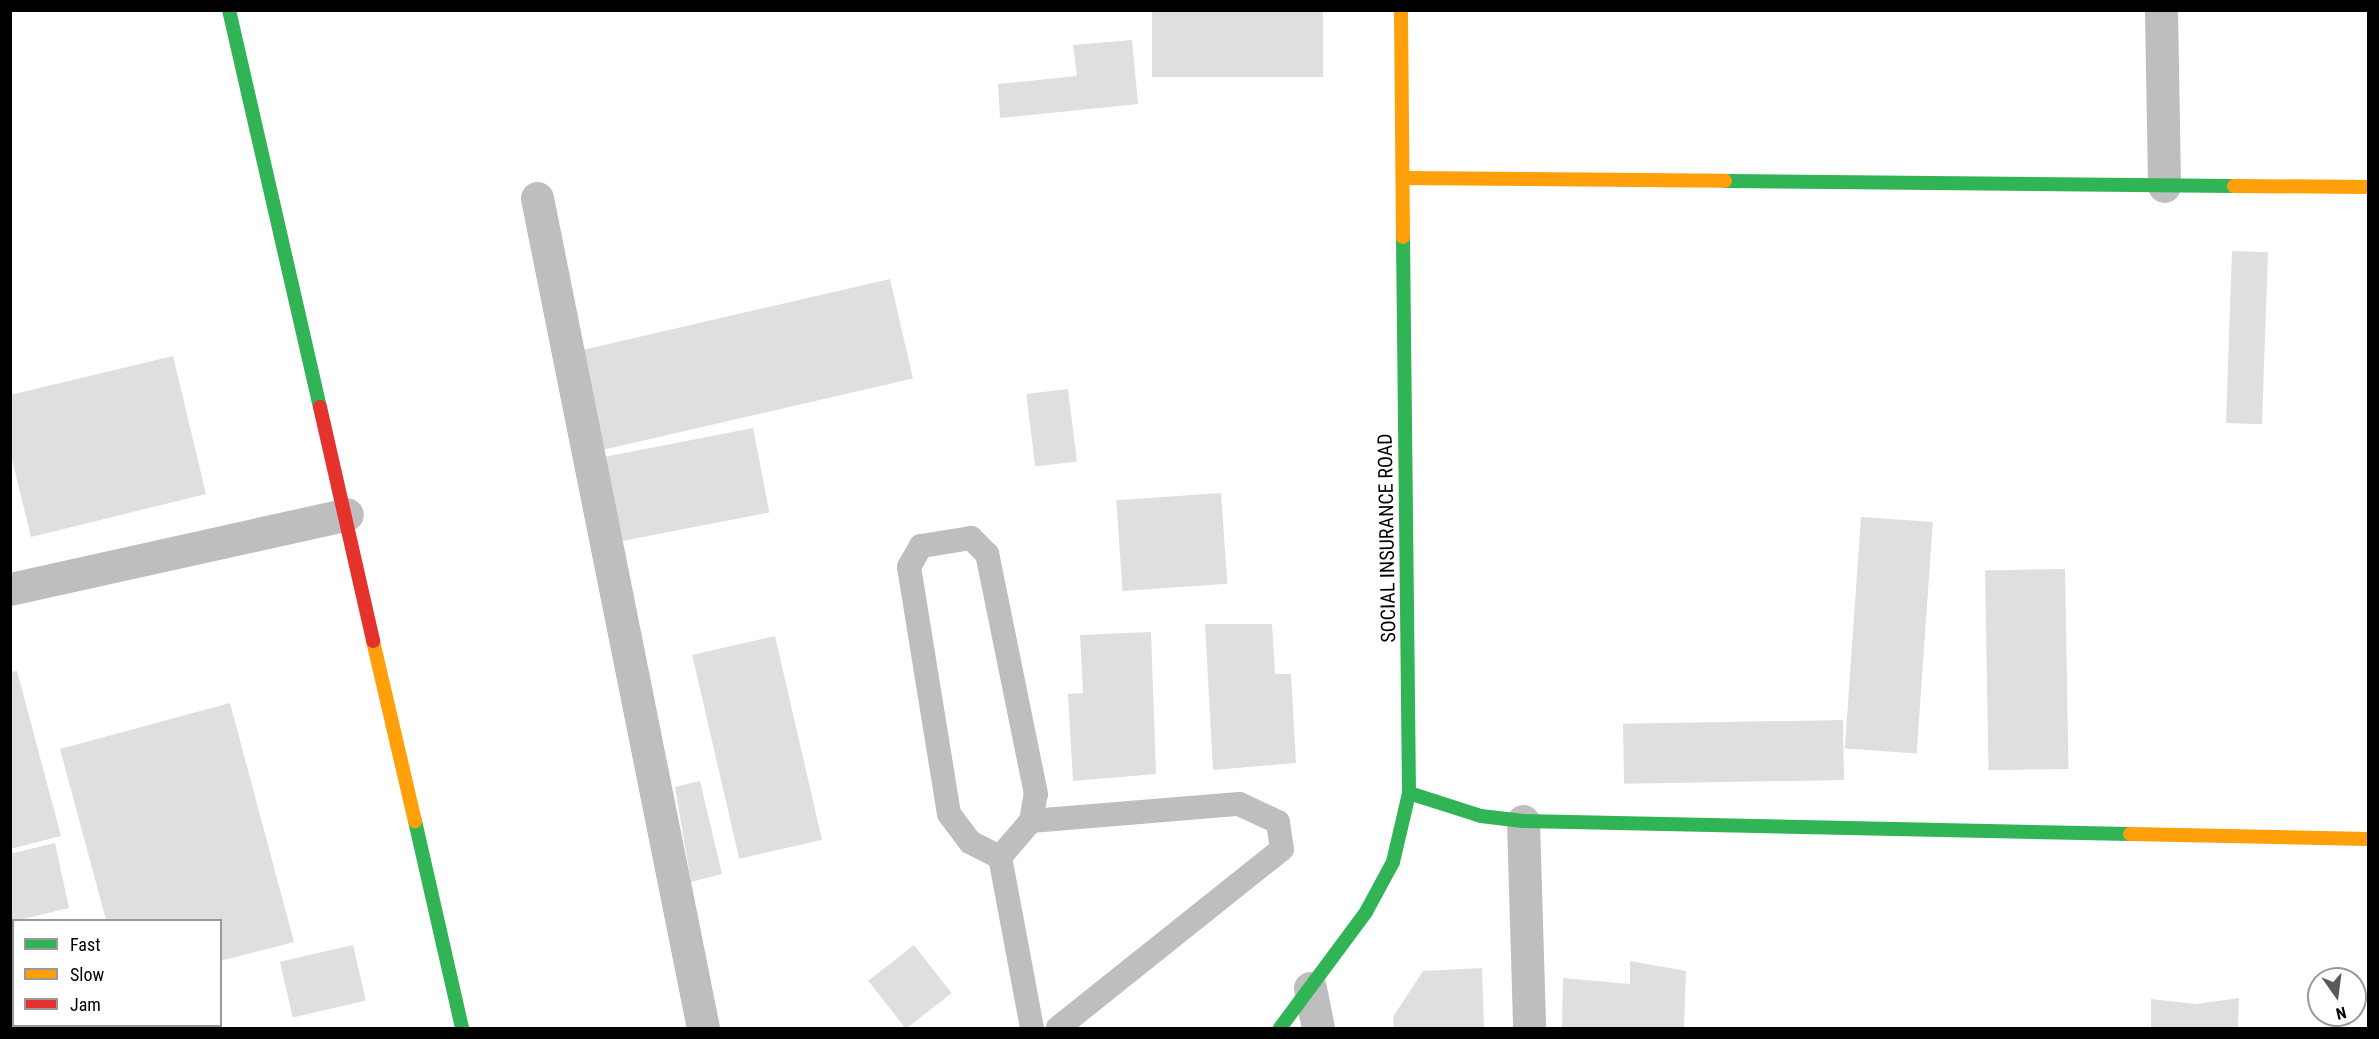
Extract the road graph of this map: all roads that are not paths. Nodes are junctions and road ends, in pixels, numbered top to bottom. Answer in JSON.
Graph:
{"nodes":[{"id":1,"x":229,"y":10,"type":"edge"},
{"id":2,"x":1401,"y":10,"type":"edge"},
{"id":3,"x":2161,"y":10,"type":"edge"},
{"id":4,"x":1403,"y":178,"type":"junction"},
{"id":5,"x":2164,"y":186,"type":"junction"},
{"id":6,"x":2368,"y":188,"type":"edge"},
{"id":7,"x":537,"y":198,"type":"dead end"},
{"id":8,"x":347,"y":514,"type":"junction"},
{"id":9,"x":10,"y":589,"type":"edge"},
{"id":10,"x":1409,"y":793,"type":"junction"},
{"id":11,"x":1031,"y":821,"type":"junction"},
{"id":12,"x":1524,"y":821,"type":"junction"},
{"id":13,"x":2368,"y":839,"type":"edge"},
{"id":14,"x":1000,"y":857,"type":"junction"},
{"id":15,"x":1310,"y":988,"type":"junction"},
{"id":16,"x":462,"y":1029,"type":"edge"},
{"id":17,"x":703,"y":1029,"type":"edge"},
{"id":18,"x":1032,"y":1029,"type":"edge"},
{"id":19,"x":1058,"y":1029,"type":"edge"},
{"id":20,"x":1280,"y":1029,"type":"edge"},
{"id":21,"x":1318,"y":1029,"type":"edge"},
{"id":22,"x":1529,"y":1029,"type":"edge"}],
"edges":[{"from":1,"to":8,"type":"street"},
{"from":2,"to":4,"type":"street","name":"SOCIAL INSURANCE ROAD"},
{"from":3,"to":5,"type":"street"},
{"from":4,"to":5,"type":"street"},
{"from":4,"to":10,"type":"street","name":"SOCIAL INSURANCE ROAD"},
{"from":5,"to":6,"type":"street"},
{"from":7,"to":17,"type":"street"},
{"from":8,"to":9,"type":"street"},
{"from":8,"to":16,"type":"street"},
{"from":10,"to":12,"type":"street"},
{"from":10,"to":15,"type":"street","name":"SOCIAL INSURANCE ROAD"},
{"from":11,"to":14,"type":"lane"},
{"from":11,"to":14,"type":"lane"},
{"from":11,"to":19,"type":"lane"},
{"from":12,"to":13,"type":"street"},
{"from":12,"to":22,"type":"street"},
{"from":14,"to":18,"type":"lane"},
{"from":15,"to":20,"type":"street","name":"SOCIAL INSURANCE ROAD"},
{"from":15,"to":21,"type":"street"}]}
